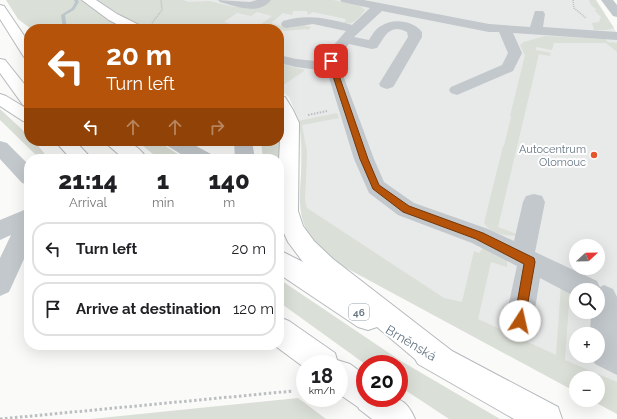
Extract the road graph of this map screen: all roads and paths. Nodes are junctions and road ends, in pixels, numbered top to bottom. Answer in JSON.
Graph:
{"nodes":[{"id":1,"x":88,"y":0,"type":"edge"},
{"id":2,"x":161,"y":0,"type":"edge"},
{"id":3,"x":224,"y":0,"type":"edge"},
{"id":4,"x":265,"y":0,"type":"edge"},
{"id":5,"x":346,"y":0,"type":"edge"},
{"id":6,"x":573,"y":0,"type":"edge"},
{"id":7,"x":607,"y":0,"type":"edge"},
{"id":8,"x":379,"y":7,"type":"junction"},
{"id":9,"x":0,"y":9,"type":"edge"},
{"id":10,"x":617,"y":13,"type":"edge"},
{"id":11,"x":539,"y":14,"type":"dead end"},
{"id":12,"x":588,"y":20,"type":"dead end"},
{"id":13,"x":126,"y":24,"type":"edge"},
{"id":14,"x":151,"y":24,"type":"dead end"},
{"id":15,"x":287,"y":24,"type":"dead end"},
{"id":16,"x":504,"y":29,"type":"junction"},
{"id":17,"x":538,"y":32,"type":"junction"},
{"id":18,"x":350,"y":34,"type":"junction"},
{"id":19,"x":617,"y":36,"type":"edge"},
{"id":20,"x":24,"y":46,"type":"edge"},
{"id":21,"x":284,"y":60,"type":"edge"},
{"id":22,"x":0,"y":63,"type":"edge"},
{"id":23,"x":333,"y":67,"type":"junction"},
{"id":24,"x":386,"y":84,"type":"dead end"},
{"id":25,"x":457,"y":90,"type":"dead end"},
{"id":26,"x":24,"y":94,"type":"edge"},
{"id":27,"x":0,"y":99,"type":"edge"},
{"id":28,"x":347,"y":108,"type":"junction"},
{"id":29,"x":284,"y":110,"type":"edge"},
{"id":30,"x":24,"y":114,"type":"edge"},
{"id":31,"x":284,"y":115,"type":"edge"},
{"id":32,"x":69,"y":146,"type":"edge"},
{"id":33,"x":121,"y":146,"type":"edge"},
{"id":34,"x":182,"y":146,"type":"edge"},
{"id":35,"x":0,"y":147,"type":"edge"},
{"id":36,"x":77,"y":154,"type":"edge"},
{"id":37,"x":131,"y":154,"type":"edge"},
{"id":38,"x":195,"y":154,"type":"edge"},
{"id":39,"x":24,"y":173,"type":"edge"},
{"id":40,"x":284,"y":198,"type":"edge"},
{"id":41,"x":534,"y":202,"type":"dead end"},
{"id":42,"x":284,"y":209,"type":"edge"},
{"id":43,"x":24,"y":219,"type":"edge"},
{"id":44,"x":0,"y":230,"type":"edge"},
{"id":45,"x":24,"y":234,"type":"edge"},
{"id":46,"x":526,"y":259,"type":"junction"},
{"id":47,"x":284,"y":265,"type":"edge"},
{"id":48,"x":574,"y":283,"type":"edge"},
{"id":49,"x":0,"y":284,"type":"edge"},
{"id":50,"x":603,"y":319,"type":"edge"},
{"id":51,"x":520,"y":321,"type":"dead end"},
{"id":52,"x":284,"y":335,"type":"edge"},
{"id":53,"x":312,"y":355,"type":"edge"},
{"id":54,"x":617,"y":360,"type":"edge"},
{"id":55,"x":441,"y":361,"type":"junction"},
{"id":56,"x":293,"y":390,"type":"dead end"},
{"id":57,"x":382,"y":407,"type":"edge"},
{"id":58,"x":0,"y":419,"type":"edge"},
{"id":59,"x":399,"y":419,"type":"edge"},
{"id":60,"x":546,"y":419,"type":"edge"}],
"edges":[{"from":1,"to":13,"type":"main road"},
{"from":2,"to":14,"type":"path"},
{"from":3,"to":4,"type":"street"},
{"from":5,"to":8,"type":"street"},
{"from":6,"to":12,"type":"path"},
{"from":7,"to":10,"type":"street"},
{"from":8,"to":16,"type":"street"},
{"from":8,"to":18,"type":"street"},
{"from":9,"to":20,"type":"main road"},
{"from":11,"to":17,"type":"street"},
{"from":15,"to":18,"type":"street"},
{"from":16,"to":17,"type":"street"},
{"from":16,"to":25,"type":"street"},
{"from":17,"to":19,"type":"street"},
{"from":18,"to":23,"type":"street"},
{"from":18,"to":24,"type":"street"},
{"from":21,"to":23,"type":"street"},
{"from":22,"to":26,"type":"main road"},
{"from":23,"to":28,"type":"street"},
{"from":27,"to":30,"type":"main road"},
{"from":28,"to":29,"type":"path"},
{"from":28,"to":46,"type":"street"},
{"from":31,"to":40,"type":"main road"},
{"from":32,"to":36,"type":"main road"},
{"from":33,"to":37,"type":"main road"},
{"from":34,"to":38,"type":"street"},
{"from":35,"to":39,"type":"street"},
{"from":41,"to":46,"type":"street"},
{"from":42,"to":55,"type":"main road"},
{"from":43,"to":44,"type":"street"},
{"from":45,"to":49,"type":"street"},
{"from":46,"to":48,"type":"street"},
{"from":46,"to":51,"type":"street"},
{"from":47,"to":55,"type":"main road","name":"Brněnská","number":"46"},
{"from":50,"to":54,"type":"street"},
{"from":52,"to":53,"type":"main road"},
{"from":55,"to":60,"type":"main road","name":"Brněnská","number":"46"},
{"from":56,"to":58,"type":"path"},
{"from":57,"to":59,"type":"main road"}]}
